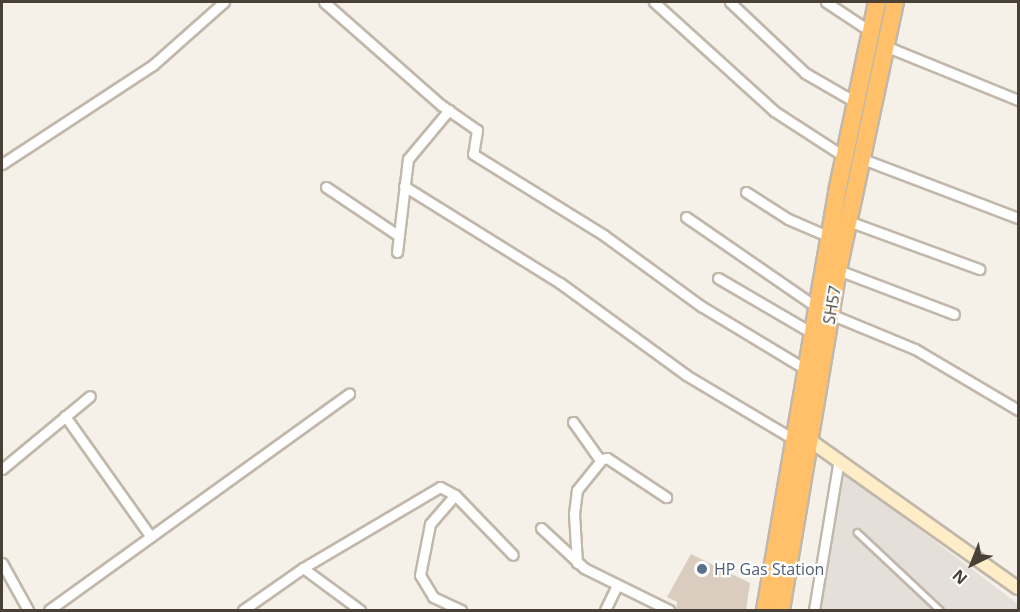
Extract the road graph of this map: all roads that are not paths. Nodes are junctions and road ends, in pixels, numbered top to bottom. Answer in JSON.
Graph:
{"nodes":[{"id":1,"x":207,"y":2,"type":"edge"},
{"id":2,"x":224,"y":2,"type":"edge"},
{"id":3,"x":324,"y":2,"type":"edge"},
{"id":4,"x":654,"y":2,"type":"edge"},
{"id":5,"x":730,"y":2,"type":"edge"},
{"id":6,"x":826,"y":2,"type":"edge"},
{"id":7,"x":877,"y":2,"type":"edge"},
{"id":8,"x":895,"y":2,"type":"edge"},
{"id":9,"x":216,"y":9,"type":"junction"},
{"id":10,"x":870,"y":31,"type":"junction"},
{"id":11,"x":885,"y":46,"type":"junction"},
{"id":12,"x":1018,"y":100,"type":"edge"},
{"id":13,"x":864,"y":105,"type":"junction"},
{"id":14,"x":449,"y":110,"type":"junction"},
{"id":15,"x":852,"y":157,"type":"junction"},
{"id":16,"x":2,"y":164,"type":"edge"},
{"id":17,"x":404,"y":186,"type":"junction"},
{"id":18,"x":326,"y":188,"type":"dead end"},
{"id":19,"x":746,"y":192,"type":"dead end"},
{"id":20,"x":686,"y":217,"type":"dead end"},
{"id":21,"x":1018,"y":218,"type":"edge"},
{"id":22,"x":848,"y":221,"type":"junction"},
{"id":23,"x":399,"y":236,"type":"junction"},
{"id":24,"x":830,"y":237,"type":"junction"},
{"id":25,"x":397,"y":252,"type":"dead end"},
{"id":26,"x":979,"y":269,"type":"dead end"},
{"id":27,"x":838,"y":270,"type":"junction"},
{"id":28,"x":718,"y":278,"type":"dead end"},
{"id":29,"x":824,"y":311,"type":"junction"},
{"id":30,"x":954,"y":314,"type":"dead end"},
{"id":31,"x":813,"y":334,"type":"junction"},
{"id":32,"x":807,"y":370,"type":"junction"},
{"id":33,"x":349,"y":394,"type":"dead end"},
{"id":34,"x":90,"y":396,"type":"dead end"},
{"id":35,"x":1018,"y":410,"type":"edge"},
{"id":36,"x":65,"y":416,"type":"junction"},
{"id":37,"x":573,"y":422,"type":"dead end"},
{"id":38,"x":802,"y":439,"type":"junction"},
{"id":39,"x":839,"y":459,"type":"junction"},
{"id":40,"x":600,"y":460,"type":"junction"},
{"id":41,"x":2,"y":469,"type":"edge"},
{"id":42,"x":455,"y":495,"type":"junction"},
{"id":43,"x":666,"y":497,"type":"dead end"},
{"id":44,"x":541,"y":528,"type":"dead end"},
{"id":45,"x":857,"y":532,"type":"dead end"},
{"id":46,"x":151,"y":537,"type":"junction"},
{"id":47,"x":513,"y":555,"type":"dead end"},
{"id":48,"x":2,"y":563,"type":"edge"},
{"id":49,"x":577,"y":563,"type":"junction"},
{"id":50,"x":303,"y":568,"type":"junction"},
{"id":51,"x":4,"y":573,"type":"edge"},
{"id":52,"x":617,"y":585,"type":"junction"},
{"id":53,"x":1018,"y":588,"type":"edge"},
{"id":54,"x":353,"y":609,"type":"edge"},
{"id":55,"x":28,"y":610,"type":"edge"},
{"id":56,"x":49,"y":610,"type":"edge"},
{"id":57,"x":243,"y":610,"type":"edge"},
{"id":58,"x":461,"y":610,"type":"edge"},
{"id":59,"x":605,"y":610,"type":"edge"},
{"id":60,"x":669,"y":610,"type":"edge"},
{"id":61,"x":765,"y":610,"type":"edge"},
{"id":62,"x":781,"y":610,"type":"edge"},
{"id":63,"x":814,"y":610,"type":"edge"},
{"id":64,"x":940,"y":610,"type":"edge"}],
"edges":[{"from":1,"to":9,"type":"street"},
{"from":2,"to":9,"type":"street"},
{"from":3,"to":14,"type":"street"},
{"from":4,"to":15,"type":"street"},
{"from":5,"to":13,"type":"street"},
{"from":6,"to":10,"type":"street"},
{"from":7,"to":10,"type":"highway"},
{"from":8,"to":11,"type":"highway"},
{"from":9,"to":16,"type":"street"},
{"from":10,"to":13,"type":"highway"},
{"from":11,"to":12,"type":"street"},
{"from":11,"to":13,"type":"highway"},
{"from":13,"to":15,"type":"highway"},
{"from":14,"to":17,"type":"street"},
{"from":14,"to":32,"type":"street"},
{"from":15,"to":21,"type":"street"},
{"from":15,"to":22,"type":"highway","name":"SH57"},
{"from":15,"to":24,"type":"highway"},
{"from":17,"to":23,"type":"street"},
{"from":17,"to":38,"type":"street"},
{"from":18,"to":23,"type":"street"},
{"from":19,"to":24,"type":"street"},
{"from":20,"to":29,"type":"street"},
{"from":22,"to":26,"type":"street"},
{"from":22,"to":27,"type":"highway","name":"SH57"},
{"from":23,"to":25,"type":"street"},
{"from":24,"to":29,"type":"highway"},
{"from":27,"to":29,"type":"highway","name":"SH57"},
{"from":27,"to":30,"type":"street"},
{"from":28,"to":31,"type":"street"},
{"from":29,"to":31,"type":"highway"},
{"from":29,"to":35,"type":"street"},
{"from":29,"to":38,"type":"highway","name":"SH57"},
{"from":31,"to":32,"type":"highway"},
{"from":32,"to":38,"type":"highway"},
{"from":33,"to":46,"type":"street"},
{"from":34,"to":36,"type":"street"},
{"from":36,"to":41,"type":"street"},
{"from":36,"to":46,"type":"street"},
{"from":37,"to":40,"type":"street"},
{"from":38,"to":39,"type":"street"},
{"from":38,"to":61,"type":"highway"},
{"from":38,"to":62,"type":"highway","name":"SH57"},
{"from":39,"to":53,"type":"street"},
{"from":39,"to":63,"type":"street"},
{"from":40,"to":43,"type":"street"},
{"from":40,"to":49,"type":"street"},
{"from":42,"to":47,"type":"street"},
{"from":42,"to":50,"type":"street"},
{"from":42,"to":58,"type":"street"},
{"from":44,"to":49,"type":"street"},
{"from":45,"to":64,"type":"lane"},
{"from":46,"to":56,"type":"street"},
{"from":48,"to":51,"type":"street"},
{"from":49,"to":52,"type":"street"},
{"from":50,"to":54,"type":"street"},
{"from":50,"to":57,"type":"street"},
{"from":51,"to":55,"type":"street"},
{"from":52,"to":59,"type":"street"},
{"from":52,"to":60,"type":"street"}]}
